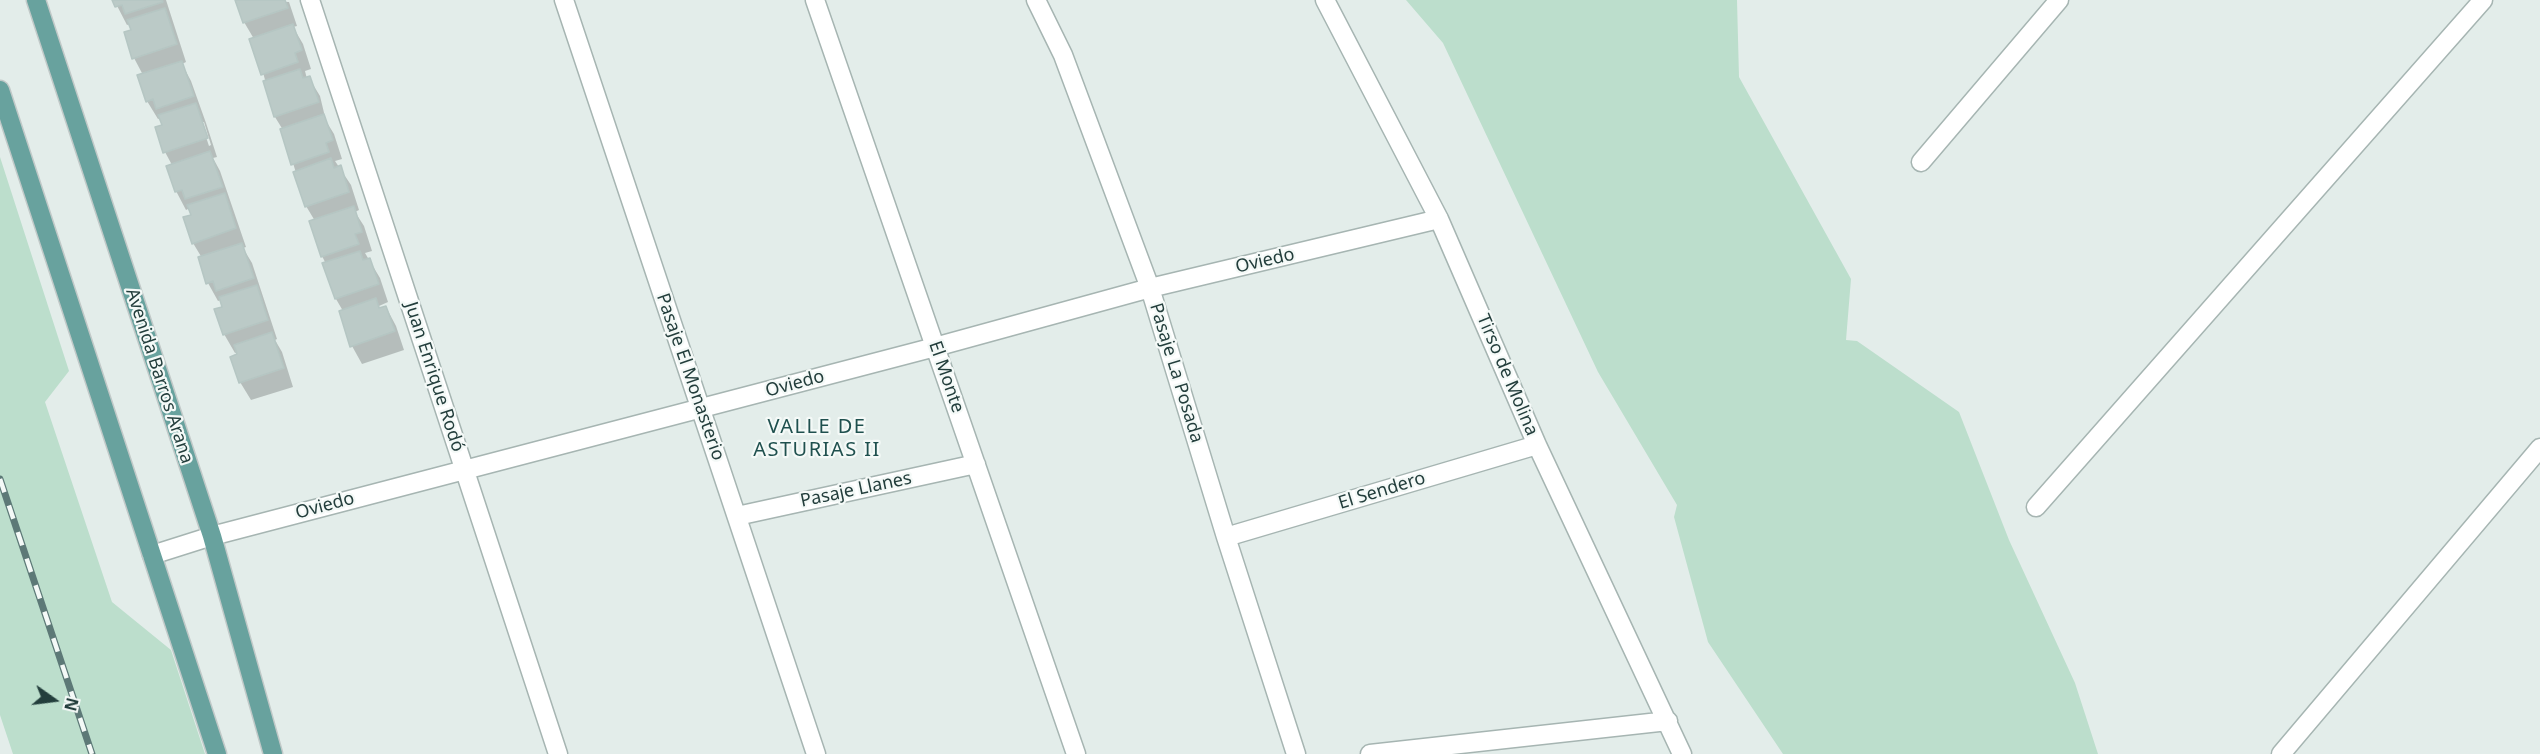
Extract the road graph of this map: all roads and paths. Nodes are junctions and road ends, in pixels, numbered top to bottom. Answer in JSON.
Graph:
{"nodes":[{"id":1,"x":36,"y":0,"type":"edge"},
{"id":2,"x":310,"y":0,"type":"edge"},
{"id":3,"x":564,"y":0,"type":"edge"},
{"id":4,"x":815,"y":0,"type":"edge"},
{"id":5,"x":1036,"y":0,"type":"edge"},
{"id":6,"x":1325,"y":0,"type":"edge"},
{"id":7,"x":2059,"y":0,"type":"edge"},
{"id":8,"x":2483,"y":0,"type":"edge"},
{"id":9,"x":0,"y":90,"type":"edge"},
{"id":10,"x":1921,"y":162,"type":"dead end"},
{"id":11,"x":1439,"y":219,"type":"junction"},
{"id":12,"x":1150,"y":288,"type":"junction"},
{"id":13,"x":935,"y":347,"type":"junction"},
{"id":14,"x":700,"y":408,"type":"junction"},
{"id":15,"x":1537,"y":445,"type":"junction"},
{"id":16,"x":2540,"y":448,"type":"edge"},
{"id":17,"x":976,"y":464,"type":"junction"},
{"id":18,"x":464,"y":470,"type":"junction"},
{"id":19,"x":2036,"y":507,"type":"dead end"},
{"id":20,"x":737,"y":516,"type":"junction"},
{"id":21,"x":212,"y":536,"type":"junction"},
{"id":22,"x":1226,"y":537,"type":"junction"},
{"id":23,"x":152,"y":555,"type":"junction"},
{"id":24,"x":1668,"y":722,"type":"junction"},
{"id":25,"x":217,"y":754,"type":"edge"},
{"id":26,"x":273,"y":754,"type":"edge"},
{"id":27,"x":558,"y":754,"type":"edge"},
{"id":28,"x":816,"y":754,"type":"edge"},
{"id":29,"x":1076,"y":754,"type":"edge"},
{"id":30,"x":1296,"y":754,"type":"edge"},
{"id":31,"x":1370,"y":754,"type":"edge"},
{"id":32,"x":1682,"y":754,"type":"edge"},
{"id":33,"x":2281,"y":754,"type":"edge"}],
"edges":[{"from":1,"to":21,"type":"main road","name":"Avenida Barros Arana"},
{"from":2,"to":18,"type":"street","name":"Juan Enrique Rodó"},
{"from":3,"to":14,"type":"street","name":"Pasaje El Monasterio"},
{"from":4,"to":13,"type":"street","name":"El Monte"},
{"from":5,"to":12,"type":"street","name":"Pasaje La Posada"},
{"from":6,"to":11,"type":"street","name":"Tirso de Molina"},
{"from":7,"to":10,"type":"street"},
{"from":8,"to":19,"type":"street"},
{"from":9,"to":23,"type":"main road"},
{"from":11,"to":12,"type":"street","name":"Oviedo"},
{"from":11,"to":15,"type":"street","name":"Tirso de Molina"},
{"from":12,"to":13,"type":"street","name":"Oviedo"},
{"from":12,"to":22,"type":"street","name":"Pasaje La Posada"},
{"from":13,"to":14,"type":"street","name":"Oviedo"},
{"from":13,"to":17,"type":"street","name":"El Monte"},
{"from":14,"to":18,"type":"street","name":"Oviedo"},
{"from":14,"to":20,"type":"street","name":"Pasaje El Monasterio"},
{"from":15,"to":22,"type":"street","name":"El Sendero"},
{"from":15,"to":24,"type":"street","name":"Tirso de Molina"},
{"from":16,"to":33,"type":"street"},
{"from":17,"to":20,"type":"street","name":"Pasaje Llanes"},
{"from":17,"to":29,"type":"street","name":"El Monte"},
{"from":18,"to":21,"type":"street","name":"Oviedo"},
{"from":18,"to":27,"type":"street","name":"Juan Enrique Rodó"},
{"from":20,"to":28,"type":"street","name":"Pasaje El Monasterio"},
{"from":21,"to":23,"type":"street","name":"Oviedo"},
{"from":21,"to":26,"type":"main road","name":"Avenida Barros Arana"},
{"from":22,"to":30,"type":"street","name":"Pasaje La Posada"},
{"from":23,"to":25,"type":"main road"},
{"from":24,"to":31,"type":"street"},
{"from":24,"to":32,"type":"street","name":"Tirso de Molina"}]}
